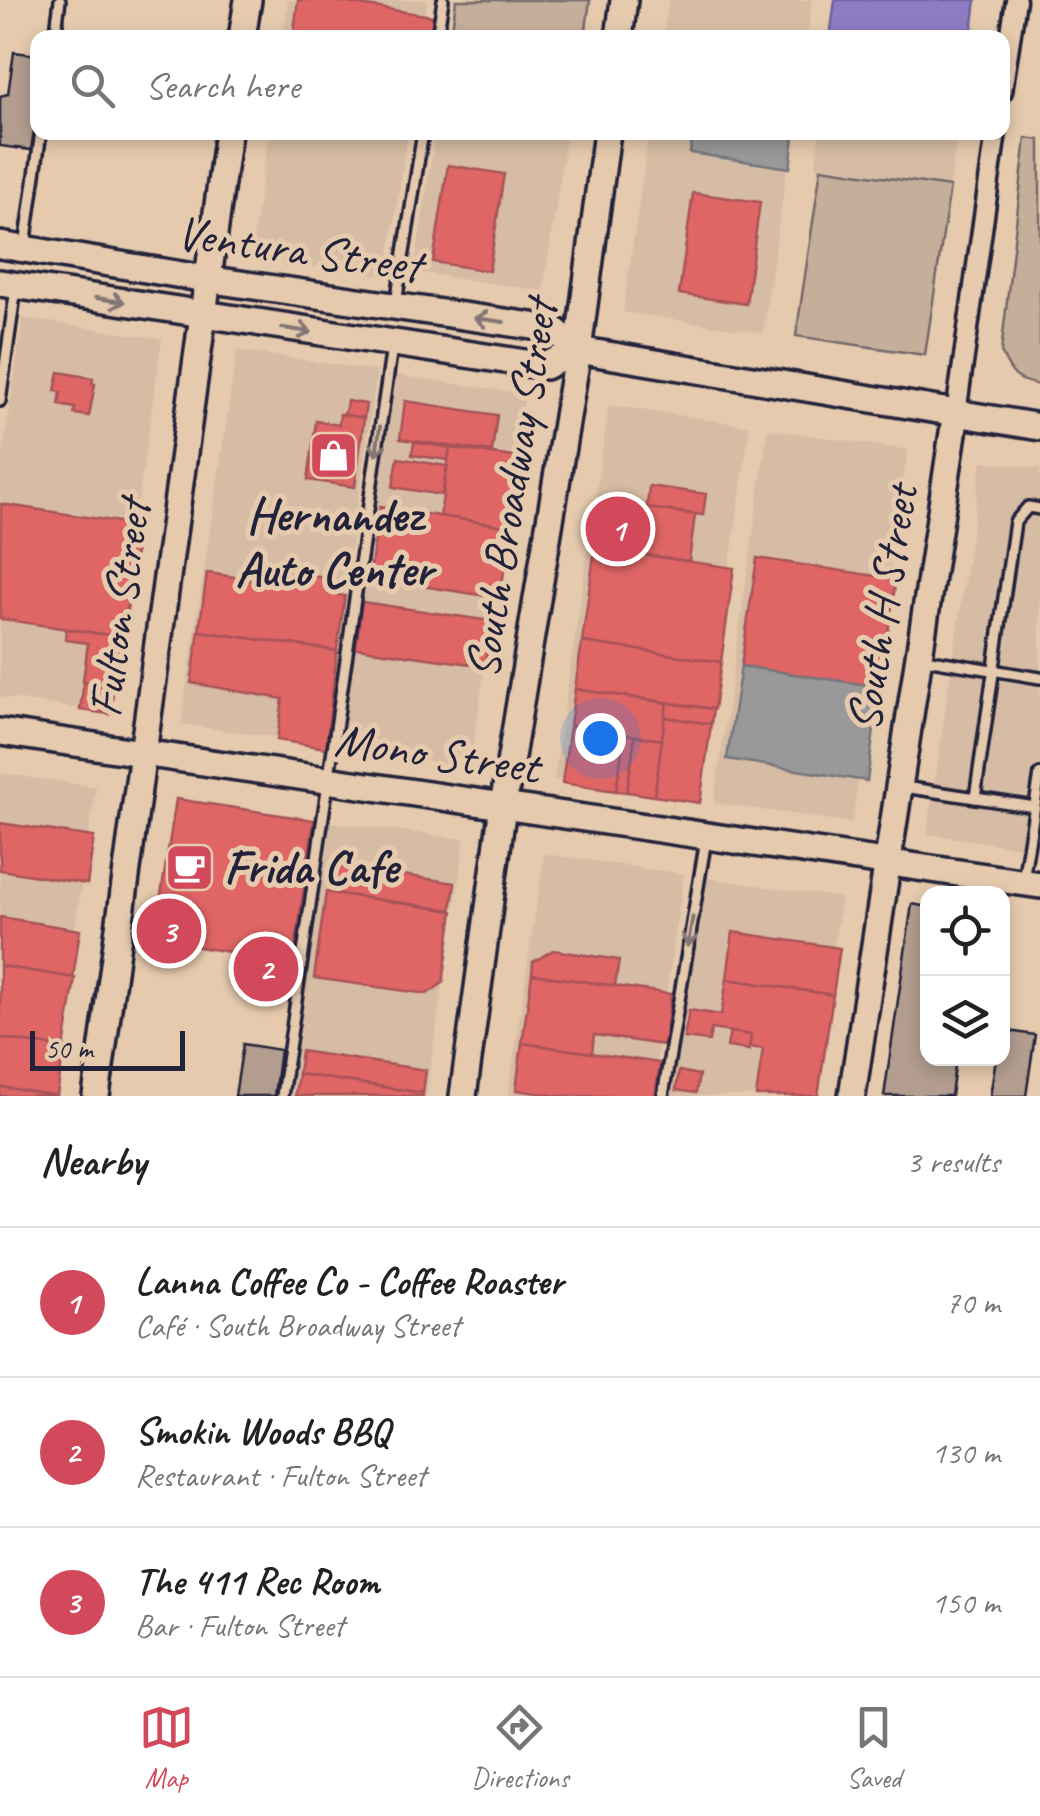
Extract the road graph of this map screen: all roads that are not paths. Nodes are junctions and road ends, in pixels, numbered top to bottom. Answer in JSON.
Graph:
{"nodes":[{"id":1,"x":60,"y":0,"type":"edge"},
{"id":2,"x":248,"y":0,"type":"edge"},
{"id":3,"x":443,"y":0,"type":"edge"},
{"id":4,"x":624,"y":0,"type":"edge"},
{"id":5,"x":1016,"y":0,"type":"edge"},
{"id":6,"x":56,"y":30,"type":"edge"},
{"id":7,"x":243,"y":30,"type":"edge"},
{"id":8,"x":438,"y":30,"type":"edge"},
{"id":9,"x":621,"y":30,"type":"edge"},
{"id":10,"x":1010,"y":39,"type":"edge"},
{"id":11,"x":40,"y":140,"type":"edge"},
{"id":12,"x":227,"y":140,"type":"edge"},
{"id":13,"x":421,"y":140,"type":"edge"},
{"id":14,"x":606,"y":140,"type":"edge"},
{"id":15,"x":995,"y":140,"type":"edge"},
{"id":16,"x":12,"y":247,"type":"edge"},
{"id":17,"x":206,"y":279,"type":"junction"},
{"id":18,"x":8,"y":284,"type":"edge"},
{"id":19,"x":396,"y":306,"type":"junction"},
{"id":20,"x":202,"y":316,"type":"junction"},
{"id":21,"x":392,"y":344,"type":"junction"},
{"id":22,"x":578,"y":350,"type":"junction"},
{"id":23,"x":0,"y":401,"type":"edge"},
{"id":24,"x":956,"y":413,"type":"junction"},
{"id":25,"x":1040,"y":426,"type":"edge"},
{"id":26,"x":1040,"y":509,"type":"edge"},
{"id":27,"x":917,"y":658,"type":"junction"},
{"id":28,"x":994,"y":670,"type":"junction"},
{"id":29,"x":1040,"y":678,"type":"edge"},
{"id":30,"x":0,"y":732,"type":"edge"},
{"id":31,"x":142,"y":752,"type":"junction"},
{"id":32,"x":1040,"y":774,"type":"edge"},
{"id":33,"x":329,"y":781,"type":"junction"},
{"id":34,"x":898,"y":786,"type":"junction"},
{"id":35,"x":976,"y":798,"type":"junction"},
{"id":36,"x":503,"y":806,"type":"junction"},
{"id":37,"x":1035,"y":808,"type":"junction"},
{"id":38,"x":706,"y":836,"type":"junction"},
{"id":39,"x":886,"y":862,"type":"junction"},
{"id":40,"x":1031,"y":884,"type":"edge"},
{"id":41,"x":96,"y":1096,"type":"edge"},
{"id":42,"x":282,"y":1096,"type":"edge"},
{"id":43,"x":463,"y":1096,"type":"edge"},
{"id":44,"x":662,"y":1096,"type":"edge"},
{"id":45,"x":852,"y":1096,"type":"edge"}],
"edges":[{"from":1,"to":6,"type":"lane"},
{"from":2,"to":7,"type":"street"},
{"from":3,"to":8,"type":"lane"},
{"from":4,"to":9,"type":"street"},
{"from":5,"to":10,"type":"street"},
{"from":11,"to":16,"type":"lane"},
{"from":12,"to":17,"type":"street","name":"Fulton Street"},
{"from":13,"to":19,"type":"lane"},
{"from":14,"to":22,"type":"street","name":"South Broadway Street"},
{"from":15,"to":24,"type":"street","name":"South H Street"},
{"from":16,"to":17,"type":"street","name":"Ventura Street"},
{"from":17,"to":19,"type":"street","name":"Ventura Street"},
{"from":17,"to":20,"type":"street","name":"Fulton Street"},
{"from":18,"to":20,"type":"street","name":"Ventura Street","one_way":true},
{"from":18,"to":23,"type":"lane"},
{"from":22,"to":19,"type":"street","name":"Ventura Street","one_way":true},
{"from":20,"to":21,"type":"street","name":"Ventura Street","one_way":true},
{"from":20,"to":31,"type":"street","name":"Fulton Street"},
{"from":21,"to":22,"type":"street","name":"Ventura Street"},
{"from":21,"to":33,"type":"lane","one_way":true},
{"from":22,"to":24,"type":"street","name":"Ventura Street"},
{"from":22,"to":36,"type":"street","name":"South Broadway Street"},
{"from":24,"to":25,"type":"street","name":"Ventura Street"},
{"from":24,"to":27,"type":"street","name":"South H Street"},
{"from":26,"to":28,"type":"lane"},
{"from":27,"to":28,"type":"lane"},
{"from":27,"to":34,"type":"street","name":"South H Street"},
{"from":28,"to":29,"type":"lane"},
{"from":28,"to":35,"type":"lane"},
{"from":30,"to":31,"type":"street","name":"Mono Street"},
{"from":31,"to":33,"type":"street","name":"Mono Street"},
{"from":31,"to":41,"type":"street","name":"Fulton Street"},
{"from":32,"to":37,"type":"lane"},
{"from":33,"to":36,"type":"street","name":"Mono Street"},
{"from":33,"to":42,"type":"lane"},
{"from":34,"to":35,"type":"lane"},
{"from":34,"to":39,"type":"street","name":"South H Street"},
{"from":35,"to":37,"type":"lane"},
{"from":36,"to":38,"type":"street","name":"Mono Street"},
{"from":36,"to":43,"type":"street","name":"South Broadway Street"},
{"from":37,"to":40,"type":"lane"},
{"from":38,"to":39,"type":"street","name":"Mono Street"},
{"from":38,"to":44,"type":"lane","one_way":true},
{"from":39,"to":40,"type":"street","name":"Mono Street"},
{"from":39,"to":45,"type":"street","name":"South H Street"}]}
